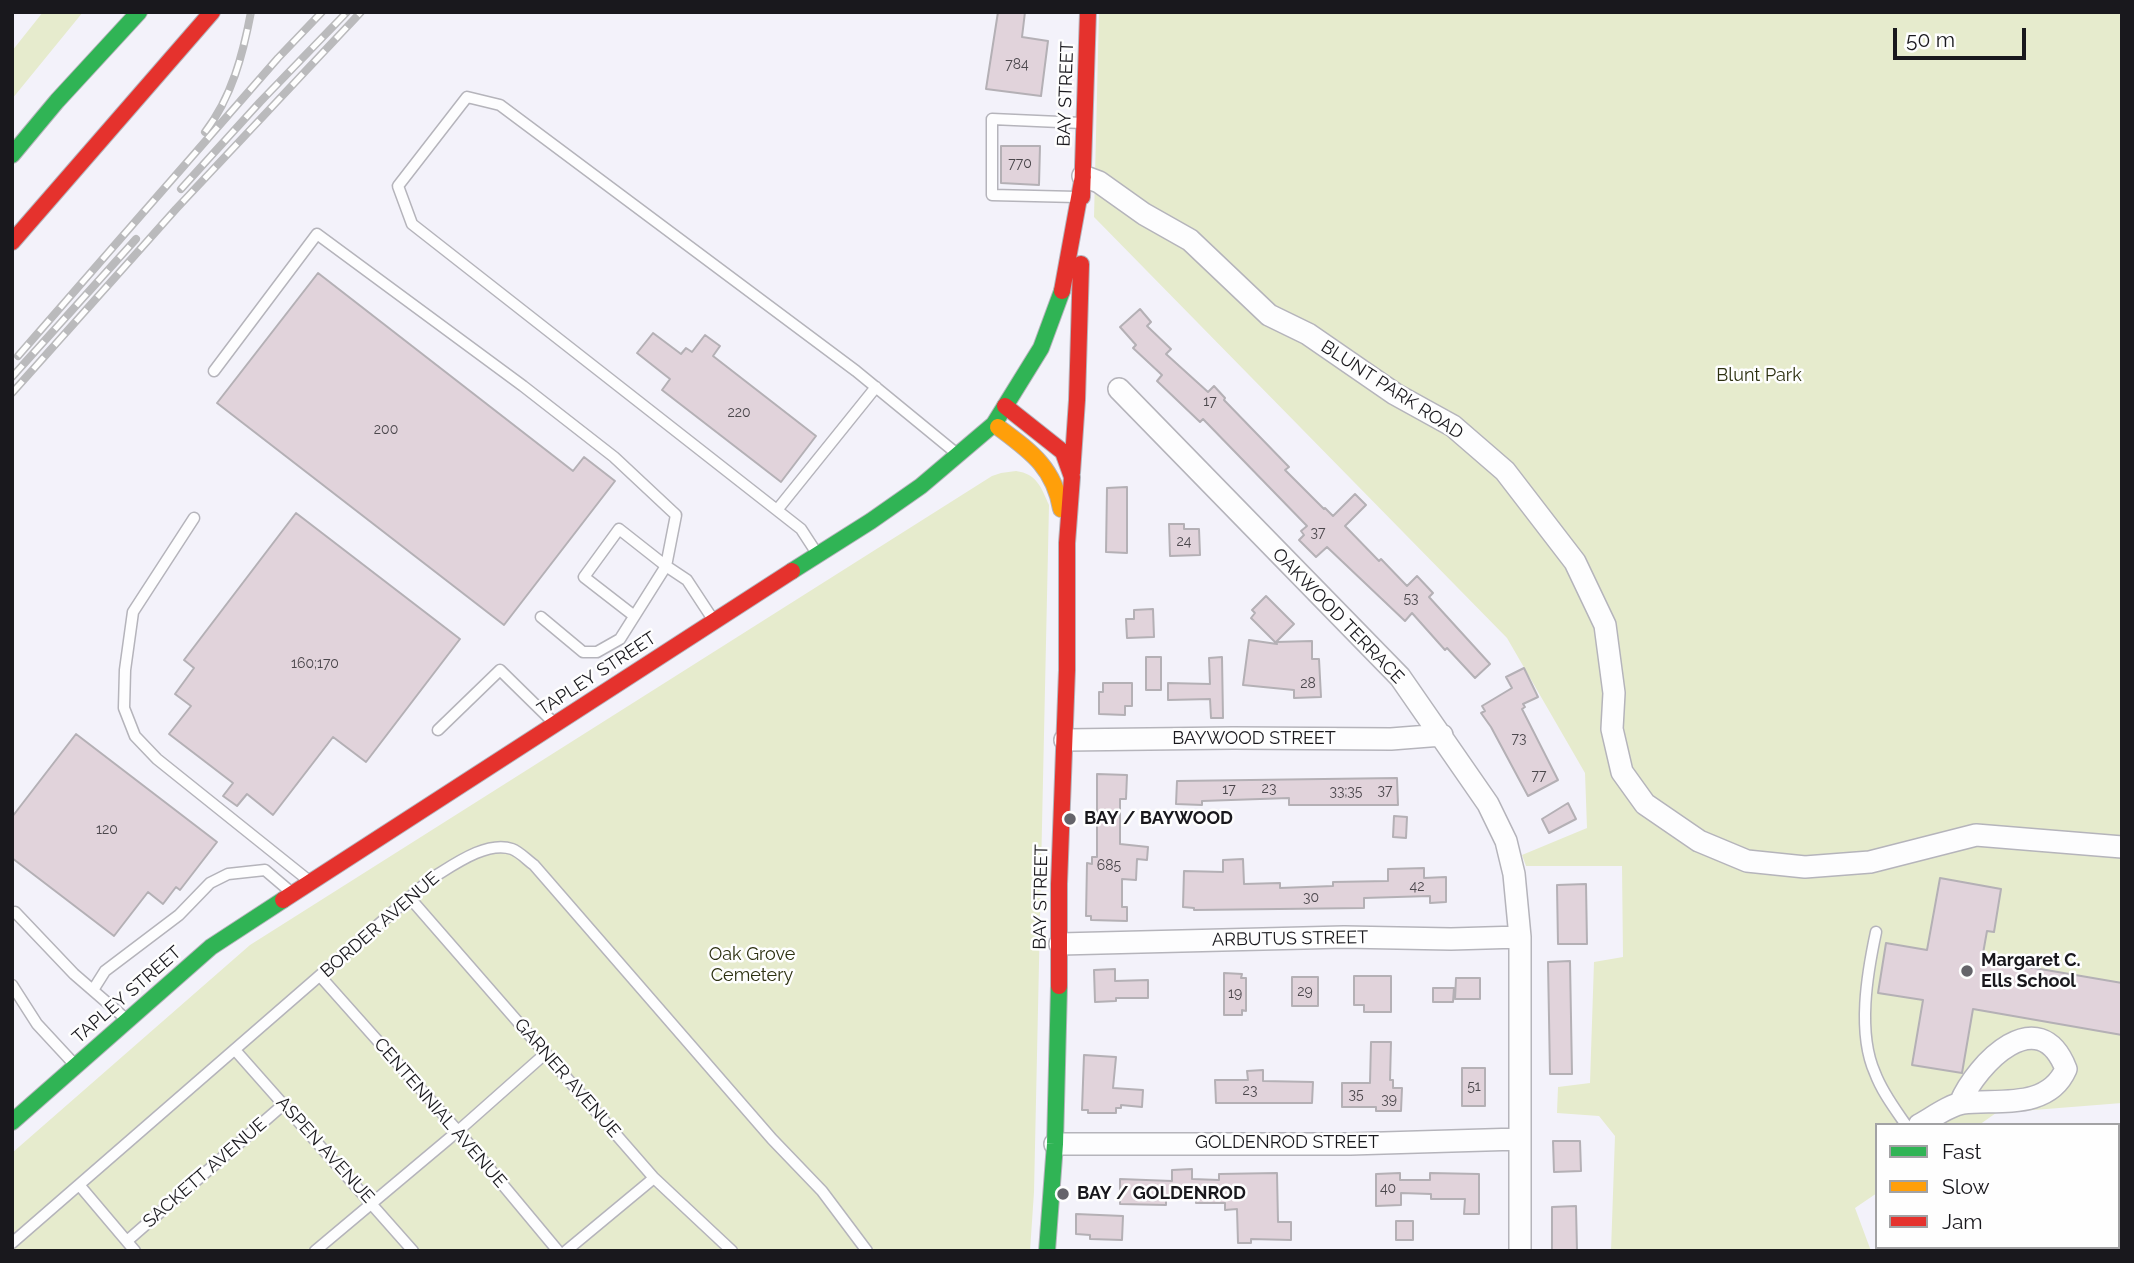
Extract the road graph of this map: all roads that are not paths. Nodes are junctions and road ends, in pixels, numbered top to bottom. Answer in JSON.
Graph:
{"nodes":[{"id":1,"x":139,"y":12,"type":"edge"},
{"id":2,"x":212,"y":12,"type":"edge"},
{"id":3,"x":1088,"y":12,"type":"edge"},
{"id":4,"x":1084,"y":124,"type":"junction"},
{"id":5,"x":12,"y":155,"type":"edge"},
{"id":6,"x":1081,"y":186,"type":"junction"},
{"id":7,"x":12,"y":242,"type":"edge"},
{"id":8,"x":214,"y":371,"type":"dead end"},
{"id":9,"x":876,"y":387,"type":"junction"},
{"id":10,"x":1119,"y":389,"type":"dead end"},
{"id":11,"x":1005,"y":406,"type":"junction"},
{"id":12,"x":994,"y":424,"type":"junction"},
{"id":13,"x":958,"y":455,"type":"junction"},
{"id":14,"x":1072,"y":477,"type":"junction"},
{"id":15,"x":777,"y":510,"type":"junction"},
{"id":16,"x":194,"y":518,"type":"dead end"},
{"id":17,"x":1067,"y":544,"type":"junction"},
{"id":18,"x":818,"y":556,"type":"junction"},
{"id":19,"x":666,"y":566,"type":"junction"},
{"id":20,"x":633,"y":615,"type":"junction"},
{"id":21,"x":541,"y":617,"type":"dead end"},
{"id":22,"x":713,"y":620,"type":"junction"},
{"id":23,"x":555,"y":724,"type":"junction"},
{"id":24,"x":438,"y":730,"type":"dead end"},
{"id":25,"x":1442,"y":735,"type":"junction"},
{"id":26,"x":1066,"y":740,"type":"junction"},
{"id":27,"x":2122,"y":847,"type":"edge"},
{"id":28,"x":311,"y":881,"type":"junction"},
{"id":29,"x":292,"y":893,"type":"junction"},
{"id":30,"x":409,"y":897,"type":"junction"},
{"id":31,"x":15,"y":912,"type":"dead end"},
{"id":32,"x":1875,"y":932,"type":"dead end"},
{"id":33,"x":1520,"y":937,"type":"junction"},
{"id":34,"x":1060,"y":944,"type":"junction"},
{"id":35,"x":320,"y":976,"type":"junction"},
{"id":36,"x":12,"y":985,"type":"edge"},
{"id":37,"x":93,"y":990,"type":"junction"},
{"id":38,"x":127,"y":1020,"type":"junction"},
{"id":39,"x":235,"y":1050,"type":"junction"},
{"id":40,"x":546,"y":1053,"type":"junction"},
{"id":41,"x":76,"y":1066,"type":"junction"},
{"id":42,"x":1961,"y":1103,"type":"junction"},
{"id":43,"x":284,"y":1104,"type":"junction"},
{"id":44,"x":12,"y":1122,"type":"edge"},
{"id":45,"x":1905,"y":1123,"type":"edge"},
{"id":46,"x":1923,"y":1123,"type":"edge"},
{"id":47,"x":458,"y":1131,"type":"junction"},
{"id":48,"x":1519,"y":1139,"type":"junction"},
{"id":49,"x":1055,"y":1144,"type":"junction"},
{"id":50,"x":654,"y":1178,"type":"junction"},
{"id":51,"x":80,"y":1186,"type":"junction"},
{"id":52,"x":372,"y":1203,"type":"junction"},
{"id":53,"x":127,"y":1241,"type":"junction"},
{"id":54,"x":12,"y":1243,"type":"edge"},
{"id":55,"x":135,"y":1251,"type":"edge"},
{"id":56,"x":315,"y":1251,"type":"edge"},
{"id":57,"x":413,"y":1251,"type":"edge"},
{"id":58,"x":558,"y":1251,"type":"edge"},
{"id":59,"x":566,"y":1251,"type":"edge"},
{"id":60,"x":732,"y":1251,"type":"edge"},
{"id":61,"x":867,"y":1251,"type":"edge"},
{"id":62,"x":1047,"y":1251,"type":"edge"},
{"id":63,"x":1520,"y":1251,"type":"edge"}],
"edges":[{"from":1,"to":5,"type":"main road"},
{"from":2,"to":7,"type":"main road"},
{"from":3,"to":4,"type":"main road","name":"BAY STREET"},
{"from":4,"to":6,"type":"main road","name":"BAY STREET"},
{"from":4,"to":6,"type":"lane"},
{"from":6,"to":11,"type":"main road","name":"TAPLEY STREET"},
{"from":6,"to":14,"type":"main road","name":"BAY STREET"},
{"from":6,"to":27,"type":"street","name":"BLUNT PARK ROAD"},
{"from":8,"to":19,"type":"lane"},
{"from":9,"to":13,"type":"lane"},
{"from":9,"to":15,"type":"lane"},
{"from":9,"to":15,"type":"lane"},
{"from":10,"to":25,"type":"street","name":"OAKWOOD TERRACE"},
{"from":11,"to":12,"type":"main road","name":"TAPLEY STREET"},
{"from":11,"to":14,"type":"main road"},
{"from":12,"to":13,"type":"main road","name":"TAPLEY STREET"},
{"from":12,"to":17,"type":"main road","name":"BAY STREET"},
{"from":13,"to":18,"type":"main road","name":"TAPLEY STREET"},
{"from":14,"to":17,"type":"main road","name":"BAY STREET"},
{"from":15,"to":18,"type":"lane"},
{"from":16,"to":28,"type":"lane"},
{"from":17,"to":26,"type":"main road","name":"BAY STREET"},
{"from":18,"to":22,"type":"main road","name":"TAPLEY STREET"},
{"from":19,"to":20,"type":"lane"},
{"from":19,"to":20,"type":"lane"},
{"from":19,"to":22,"type":"lane"},
{"from":20,"to":21,"type":"lane"},
{"from":22,"to":23,"type":"main road","name":"TAPLEY STREET"},
{"from":23,"to":24,"type":"lane"},
{"from":23,"to":28,"type":"main road","name":"TAPLEY STREET"},
{"from":25,"to":26,"type":"street","name":"BAYWOOD STREET"},
{"from":25,"to":33,"type":"street","name":"OAKWOOD TERRACE"},
{"from":26,"to":34,"type":"main road","name":"BAY STREET"},
{"from":28,"to":29,"type":"main road","name":"TAPLEY STREET"},
{"from":29,"to":37,"type":"lane"},
{"from":29,"to":38,"type":"main road","name":"TAPLEY STREET"},
{"from":30,"to":35,"type":"lane","name":"BORDER AVENUE"},
{"from":30,"to":40,"type":"lane","name":"GARNER AVENUE"},
{"from":30,"to":61,"type":"lane","name":"BORDER AVENUE"},
{"from":31,"to":37,"type":"lane"},
{"from":32,"to":45,"type":"lane"},
{"from":33,"to":34,"type":"street","name":"ARBUTUS STREET"},
{"from":33,"to":48,"type":"street","name":"OAKWOOD TERRACE"},
{"from":34,"to":49,"type":"main road","name":"BAY STREET"},
{"from":35,"to":39,"type":"lane","name":"BORDER AVENUE"},
{"from":35,"to":47,"type":"lane","name":"CENTENNIAL AVENUE"},
{"from":36,"to":41,"type":"lane"},
{"from":37,"to":38,"type":"lane"},
{"from":38,"to":41,"type":"main road","name":"TAPLEY STREET"},
{"from":39,"to":43,"type":"lane","name":"ASPEN AVENUE"},
{"from":39,"to":51,"type":"lane","name":"BORDER AVENUE"},
{"from":40,"to":47,"type":"lane"},
{"from":40,"to":50,"type":"lane","name":"GARNER AVENUE"},
{"from":41,"to":44,"type":"main road","name":"TAPLEY STREET"},
{"from":42,"to":42,"type":"street"},
{"from":42,"to":46,"type":"street"},
{"from":43,"to":52,"type":"lane","name":"ASPEN AVENUE"},
{"from":43,"to":53,"type":"lane","name":"SACKETT AVENUE"},
{"from":47,"to":52,"type":"lane"},
{"from":47,"to":58,"type":"lane","name":"CENTENNIAL AVENUE"},
{"from":48,"to":49,"type":"street","name":"GOLDENROD STREET"},
{"from":48,"to":63,"type":"street","name":"OAKWOOD TERRACE"},
{"from":49,"to":62,"type":"main road","name":"BAY STREET"},
{"from":50,"to":59,"type":"lane"},
{"from":50,"to":60,"type":"lane","name":"GARNER AVENUE"},
{"from":51,"to":53,"type":"lane"},
{"from":51,"to":54,"type":"lane","name":"BORDER AVENUE"},
{"from":52,"to":56,"type":"lane"},
{"from":52,"to":57,"type":"lane","name":"ASPEN AVENUE"},
{"from":53,"to":55,"type":"lane"}]}
